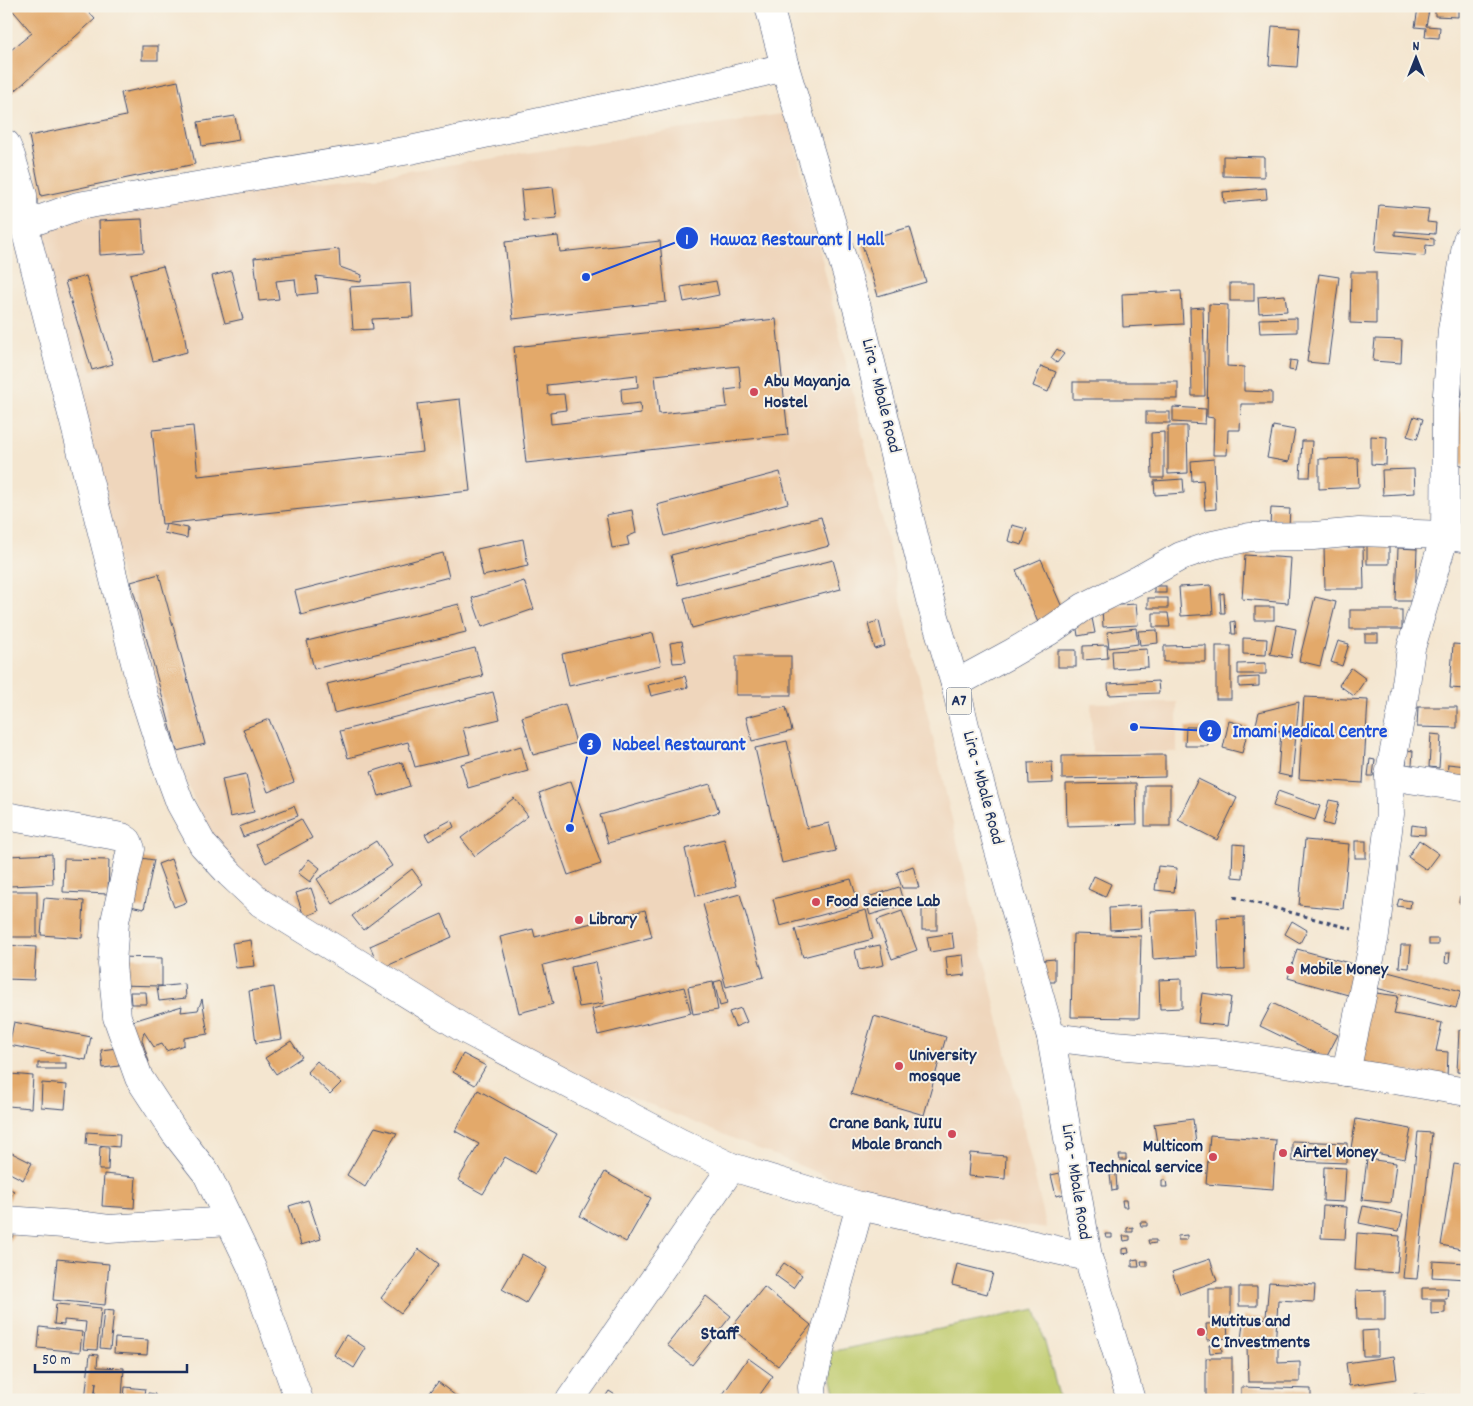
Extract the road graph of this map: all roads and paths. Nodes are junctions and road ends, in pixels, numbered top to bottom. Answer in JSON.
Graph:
{"nodes":[{"id":1,"x":769,"y":6,"type":"edge"},
{"id":2,"x":785,"y":66,"type":"junction"},
{"id":3,"x":6,"y":144,"type":"edge"},
{"id":4,"x":24,"y":224,"type":"junction"},
{"id":5,"x":1467,"y":240,"type":"edge"},
{"id":6,"x":1456,"y":537,"type":"edge"},
{"id":7,"x":955,"y":684,"type":"junction"},
{"id":8,"x":1389,"y":776,"type":"junction"},
{"id":9,"x":1467,"y":788,"type":"edge"},
{"id":10,"x":6,"y":816,"type":"edge"},
{"id":11,"x":1234,"y":897,"type":"dead end"},
{"id":12,"x":1375,"y":935,"type":"junction"},
{"id":13,"x":1051,"y":1037,"type":"junction"},
{"id":14,"x":1346,"y":1072,"type":"junction"},
{"id":15,"x":1467,"y":1092,"type":"edge"},
{"id":16,"x":732,"y":1167,"type":"junction"},
{"id":17,"x":860,"y":1206,"type":"junction"},
{"id":18,"x":6,"y":1220,"type":"edge"},
{"id":19,"x":229,"y":1221,"type":"junction"},
{"id":20,"x":1088,"y":1257,"type":"junction"},
{"id":21,"x":299,"y":1400,"type":"edge"},
{"id":22,"x":570,"y":1400,"type":"edge"},
{"id":23,"x":813,"y":1400,"type":"edge"},
{"id":24,"x":1130,"y":1400,"type":"edge"}],
"edges":[{"from":1,"to":2,"type":"street","name":"Lira - Mbale Road","number":"A7"},
{"from":2,"to":4,"type":"street"},
{"from":2,"to":7,"type":"street","name":"Lira - Mbale Road","number":"A7"},
{"from":3,"to":4,"type":"street"},
{"from":4,"to":16,"type":"street"},
{"from":5,"to":6,"type":"street"},
{"from":6,"to":7,"type":"street"},
{"from":6,"to":8,"type":"street"},
{"from":7,"to":13,"type":"street","name":"Lira - Mbale Road","number":"A7"},
{"from":8,"to":9,"type":"street"},
{"from":8,"to":12,"type":"street"},
{"from":10,"to":19,"type":"street"},
{"from":11,"to":12,"type":"path"},
{"from":12,"to":14,"type":"street"},
{"from":13,"to":14,"type":"street"},
{"from":13,"to":20,"type":"street","name":"Lira - Mbale Road","number":"A7"},
{"from":14,"to":15,"type":"street"},
{"from":16,"to":17,"type":"street"},
{"from":16,"to":22,"type":"street"},
{"from":17,"to":20,"type":"street"},
{"from":17,"to":23,"type":"street"},
{"from":18,"to":19,"type":"street"},
{"from":19,"to":21,"type":"street"},
{"from":20,"to":24,"type":"street","name":"Lira - Mbale Road","number":"A7"}]}
